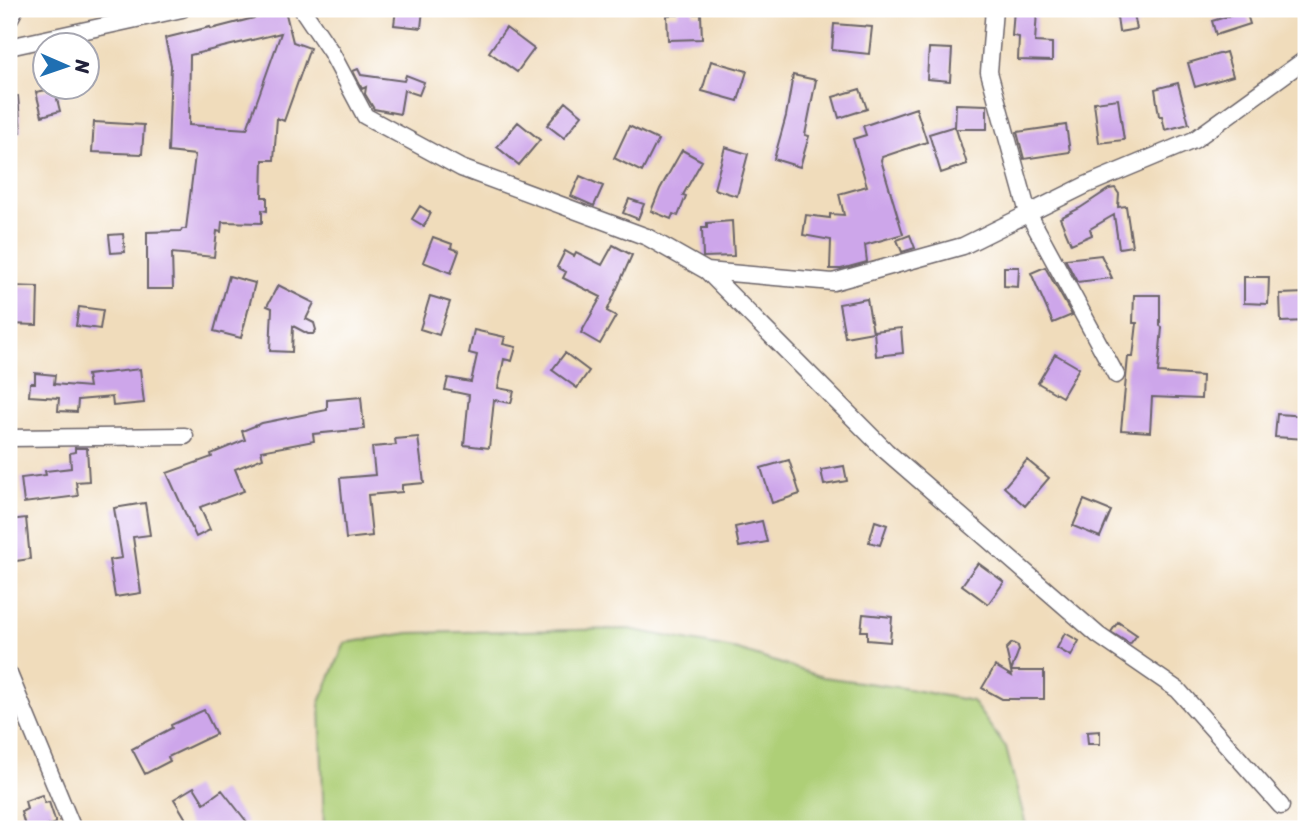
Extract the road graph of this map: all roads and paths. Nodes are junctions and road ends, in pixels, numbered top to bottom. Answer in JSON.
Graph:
{"nodes":[{"id":1,"x":15,"y":9,"type":"edge"},
{"id":2,"x":182,"y":9,"type":"edge"},
{"id":3,"x":302,"y":9,"type":"edge"},
{"id":4,"x":994,"y":9,"type":"edge"},
{"id":5,"x":9,"y":20,"type":"edge"},
{"id":6,"x":9,"y":47,"type":"edge"},
{"id":7,"x":1306,"y":59,"type":"edge"},
{"id":8,"x":1028,"y":213,"type":"junction"},
{"id":9,"x":707,"y":271,"type":"junction"},
{"id":10,"x":1116,"y":374,"type":"dead end"},
{"id":11,"x":186,"y":436,"type":"dead end"},
{"id":12,"x":9,"y":438,"type":"edge"},
{"id":13,"x":9,"y":674,"type":"edge"},
{"id":14,"x":1281,"y":806,"type":"dead end"},
{"id":15,"x":73,"y":829,"type":"edge"}],
"edges":[{"from":1,"to":5,"type":"street"},
{"from":2,"to":6,"type":"street"},
{"from":3,"to":9,"type":"street"},
{"from":4,"to":8,"type":"street"},
{"from":7,"to":8,"type":"street"},
{"from":8,"to":9,"type":"street"},
{"from":8,"to":10,"type":"street"},
{"from":9,"to":14,"type":"street"},
{"from":11,"to":12,"type":"street"},
{"from":13,"to":15,"type":"street"}]}
